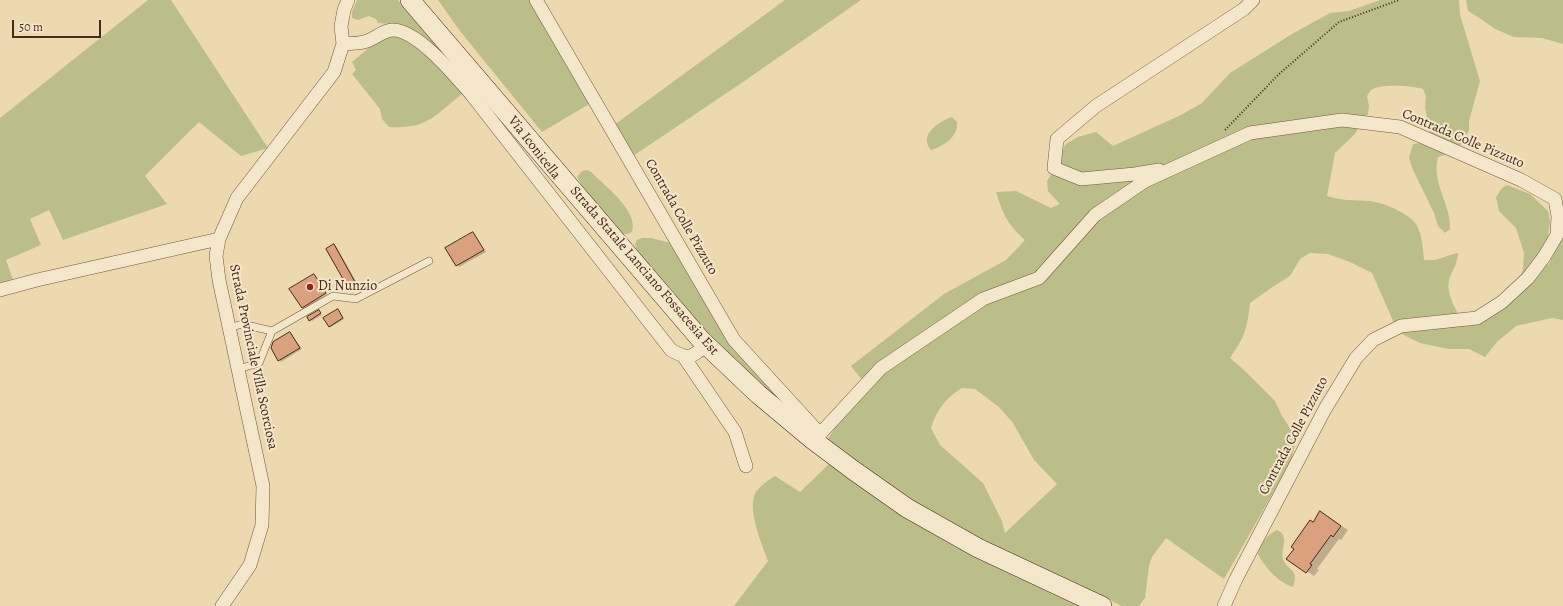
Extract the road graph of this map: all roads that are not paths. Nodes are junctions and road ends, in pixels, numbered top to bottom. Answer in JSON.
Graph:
{"nodes":[{"id":1,"x":348,"y":0,"type":"edge"},
{"id":2,"x":410,"y":0,"type":"edge"},
{"id":3,"x":536,"y":0,"type":"edge"},
{"id":4,"x":1253,"y":0,"type":"edge"},
{"id":5,"x":343,"y":44,"type":"junction"},
{"id":6,"x":1180,"y":166,"type":"junction"},
{"id":7,"x":1559,"y":198,"type":"edge"},
{"id":8,"x":219,"y":239,"type":"junction"},
{"id":9,"x":429,"y":260,"type":"dead end"},
{"id":10,"x":0,"y":290,"type":"edge"},
{"id":11,"x":229,"y":328,"type":"junction"},
{"id":12,"x":272,"y":331,"type":"junction"},
{"id":13,"x":706,"y":346,"type":"junction"},
{"id":14,"x":684,"y":357,"type":"junction"},
{"id":15,"x":238,"y":369,"type":"junction"},
{"id":16,"x":816,"y":437,"type":"junction"},
{"id":17,"x":746,"y":466,"type":"dead end"},
{"id":18,"x":222,"y":606,"type":"edge"},
{"id":19,"x":1102,"y":606,"type":"edge"},
{"id":20,"x":1224,"y":606,"type":"edge"}],
"edges":[{"from":1,"to":5,"type":"street","name":"Strada Provinciale Villa Scorciosa"},
{"from":2,"to":13,"type":"main road","name":"Strada Statale Lanciano Fossacesia Est"},
{"from":3,"to":16,"type":"street","name":"Contrada Colle Pizzuto"},
{"from":4,"to":6,"type":"street"},
{"from":5,"to":8,"type":"street","name":"Strada Provinciale Villa Scorciosa"},
{"from":5,"to":14,"type":"street","name":"Via Iconicella"},
{"from":6,"to":7,"type":"street","name":"Contrada Colle Pizzuto"},
{"from":6,"to":16,"type":"street","name":"Contrada Colle Pizzuto"},
{"from":7,"to":20,"type":"street","name":"Contrada Colle Pizzuto"},
{"from":8,"to":10,"type":"street"},
{"from":8,"to":11,"type":"street","name":"Strada Provinciale Villa Scorciosa"},
{"from":9,"to":12,"type":"lane"},
{"from":11,"to":12,"type":"lane"},
{"from":11,"to":15,"type":"street","name":"Strada Provinciale Villa Scorciosa"},
{"from":12,"to":15,"type":"lane"},
{"from":13,"to":14,"type":"street"},
{"from":13,"to":16,"type":"main road","name":"Strada Statale Lanciano Fossacesia Est"},
{"from":14,"to":17,"type":"street"},
{"from":15,"to":18,"type":"street","name":"Strada Provinciale Villa Scorciosa"},
{"from":16,"to":19,"type":"main road","name":"Strada Statale Lanciano Fossacesia Est"}]}
